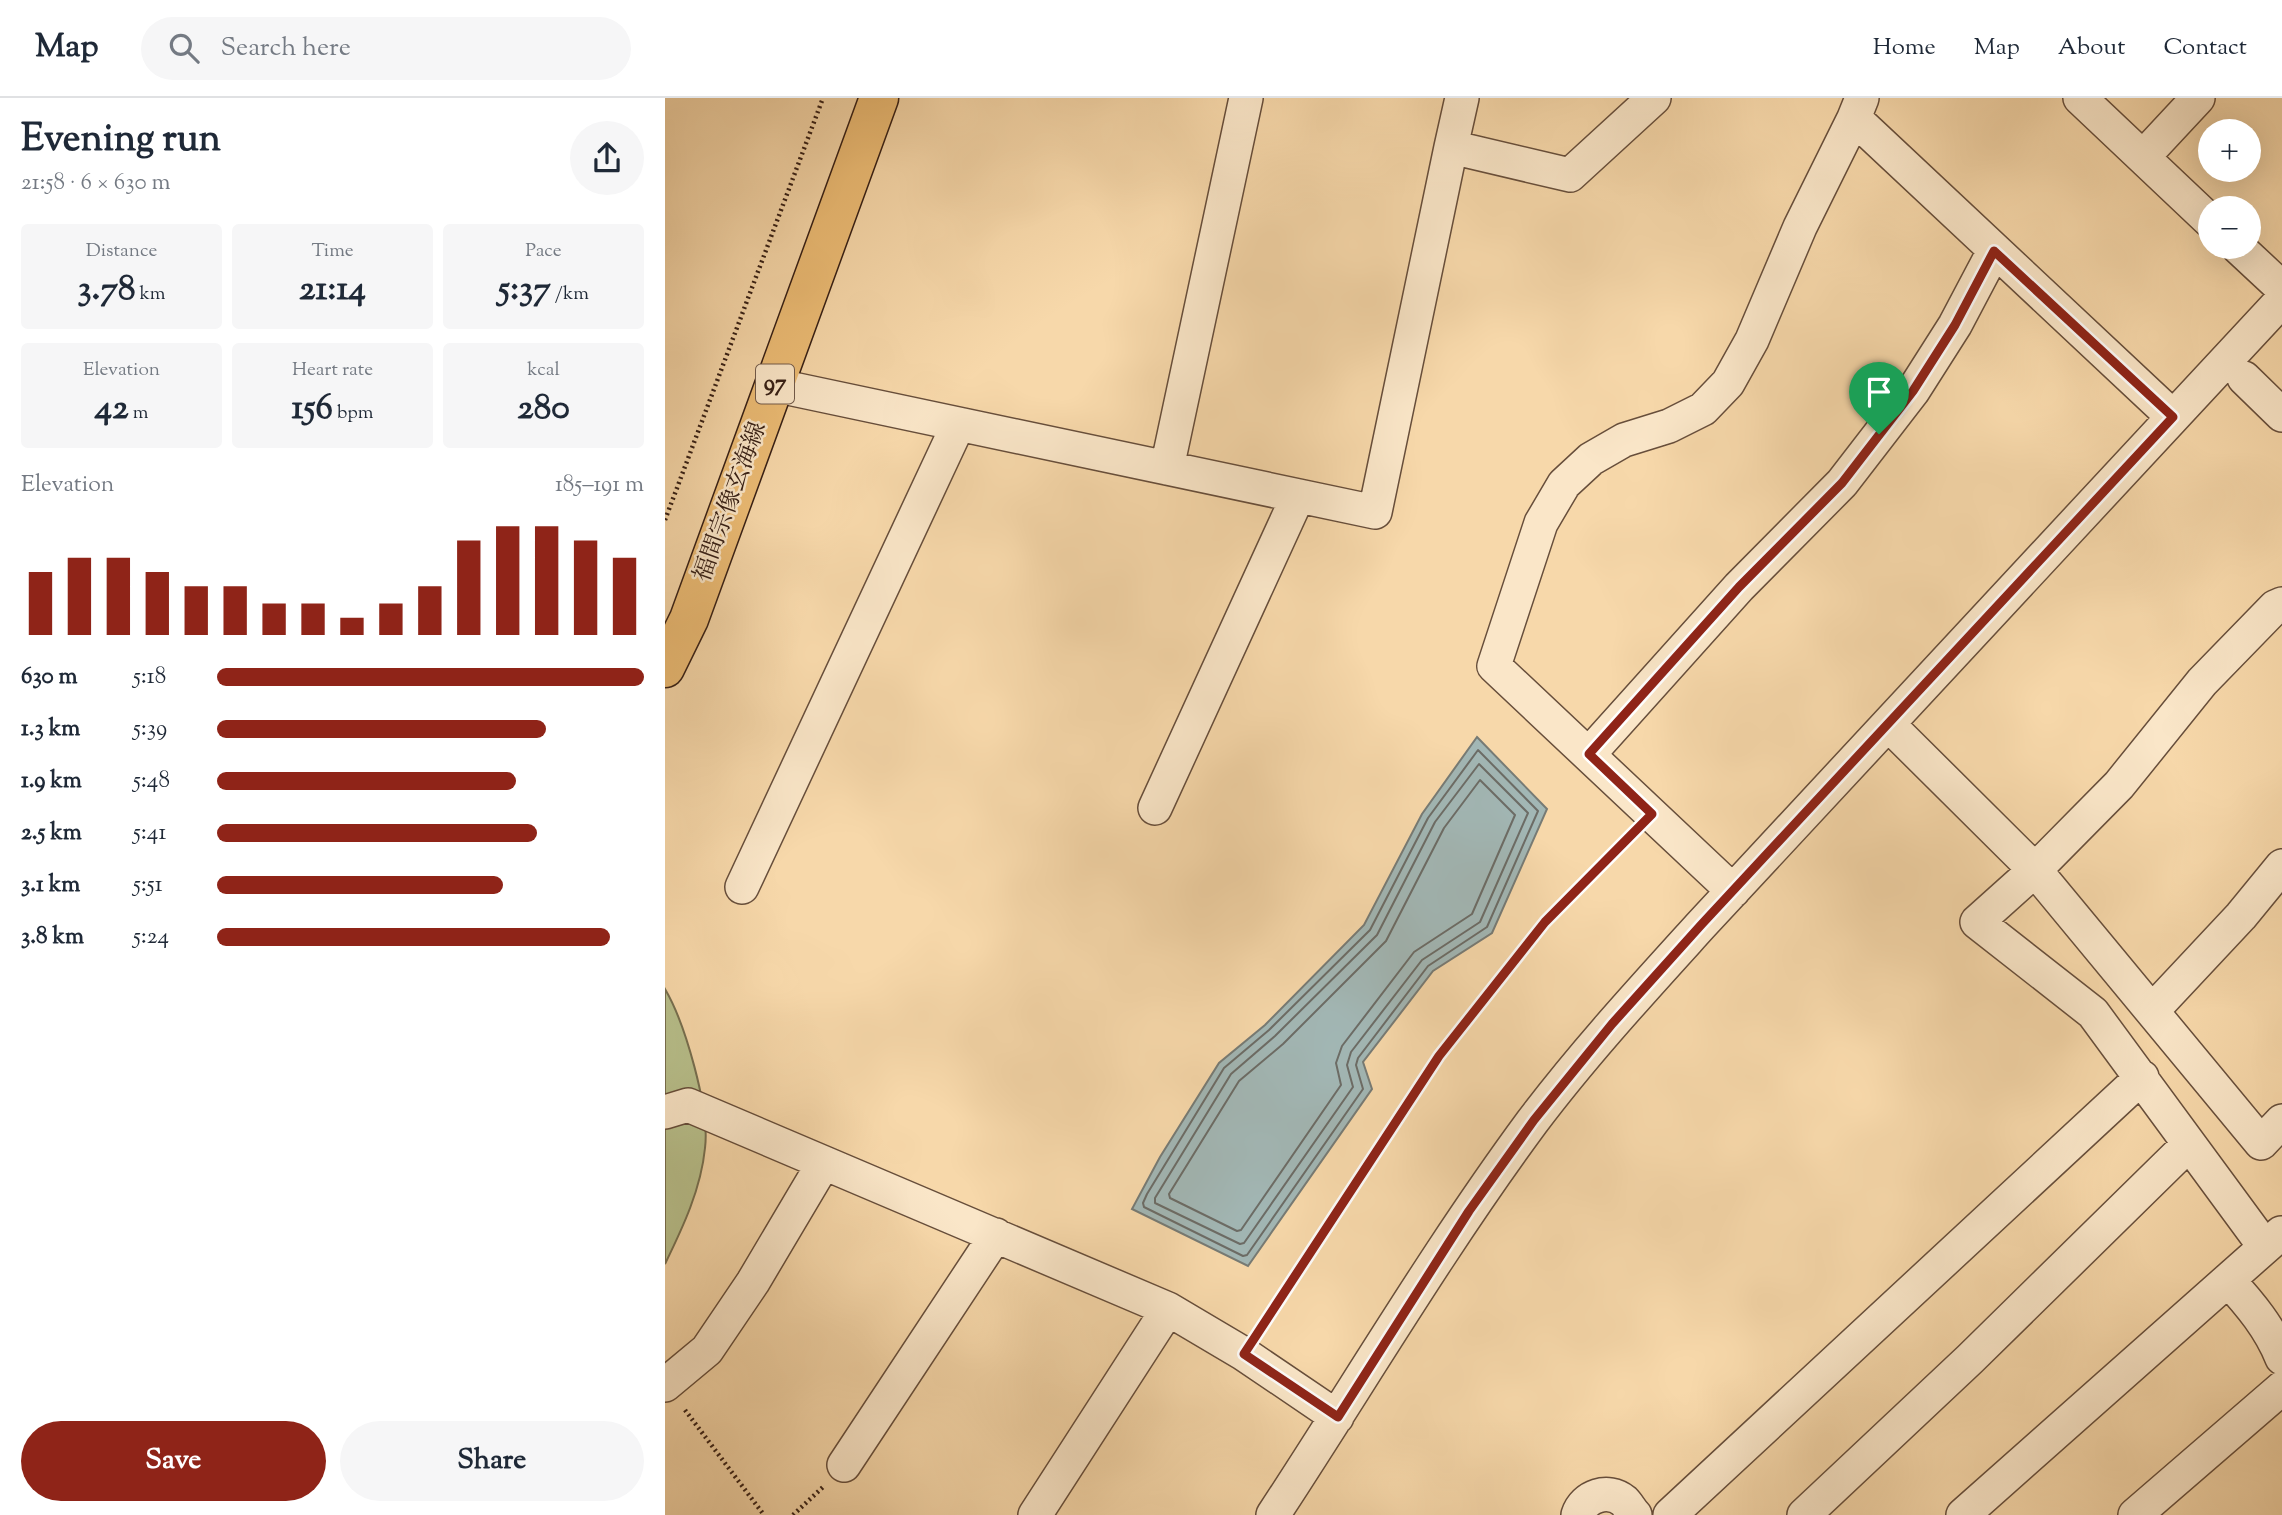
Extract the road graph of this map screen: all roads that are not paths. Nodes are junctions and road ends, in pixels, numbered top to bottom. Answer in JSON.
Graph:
{"nodes":[{"id":1,"x":879,"y":98,"type":"edge"},
{"id":2,"x":1245,"y":98,"type":"edge"},
{"id":3,"x":1462,"y":98,"type":"edge"},
{"id":4,"x":1654,"y":98,"type":"edge"},
{"id":5,"x":2080,"y":98,"type":"edge"},
{"id":6,"x":2199,"y":98,"type":"edge"},
{"id":7,"x":1858,"y":108,"type":"edge"},
{"id":8,"x":1451,"y":147,"type":"junction"},
{"id":9,"x":2143,"y":158,"type":"junction"},
{"id":10,"x":2198,"y":210,"type":"edge"},
{"id":11,"x":1994,"y":251,"type":"junction"},
{"id":12,"x":2251,"y":259,"type":"edge"},
{"id":13,"x":2282,"y":288,"type":"edge"},
{"id":14,"x":2282,"y":300,"type":"edge"},
{"id":15,"x":2243,"y":378,"type":"dead end"},
{"id":16,"x":774,"y":385,"type":"junction"},
{"id":17,"x":2282,"y":415,"type":"edge"},
{"id":18,"x":2173,"y":417,"type":"junction"},
{"id":19,"x":958,"y":425,"type":"junction"},
{"id":20,"x":1167,"y":468,"type":"junction"},
{"id":21,"x":1298,"y":496,"type":"junction"},
{"id":22,"x":2282,"y":604,"type":"edge"},
{"id":23,"x":665,"y":668,"type":"edge"},
{"id":24,"x":1888,"y":724,"type":"junction"},
{"id":25,"x":1589,"y":754,"type":"junction"},
{"id":26,"x":1155,"y":808,"type":"dead end"},
{"id":27,"x":2282,"y":866,"type":"edge"},
{"id":28,"x":2035,"y":870,"type":"junction"},
{"id":29,"x":742,"y":887,"type":"dead end"},
{"id":30,"x":1733,"y":891,"type":"junction"},
{"id":31,"x":2152,"y":1011,"type":"junction"},
{"id":32,"x":2142,"y":1077,"type":"junction"},
{"id":33,"x":665,"y":1112,"type":"edge"},
{"id":34,"x":2282,"y":1121,"type":"edge"},
{"id":35,"x":2189,"y":1144,"type":"junction"},
{"id":36,"x":823,"y":1164,"type":"junction"},
{"id":37,"x":996,"y":1234,"type":"junction"},
{"id":38,"x":2273,"y":1239,"type":"edge"},
{"id":39,"x":2228,"y":1280,"type":"junction"},
{"id":40,"x":1168,"y":1309,"type":"junction"},
{"id":41,"x":2282,"y":1359,"type":"edge"},
{"id":42,"x":665,"y":1384,"type":"edge"},
{"id":43,"x":2282,"y":1388,"type":"edge"},
{"id":44,"x":1338,"y":1417,"type":"junction"},
{"id":45,"x":844,"y":1465,"type":"road end"},
{"id":46,"x":1035,"y":1515,"type":"edge"},
{"id":47,"x":1273,"y":1515,"type":"edge"},
{"id":48,"x":1578,"y":1515,"type":"edge"},
{"id":49,"x":1635,"y":1515,"type":"edge"},
{"id":50,"x":1670,"y":1515,"type":"edge"},
{"id":51,"x":1804,"y":1515,"type":"edge"},
{"id":52,"x":1963,"y":1515,"type":"edge"},
{"id":53,"x":2135,"y":1515,"type":"edge"}],
"edges":[{"from":1,"to":16,"type":"main road","name":"福間宗像玄海線","number":"97"},
{"from":2,"to":20,"type":"street"},
{"from":3,"to":8,"type":"street"},
{"from":4,"to":8,"type":"street"},
{"from":5,"to":9,"type":"street"},
{"from":6,"to":9,"type":"street"},
{"from":7,"to":11,"type":"street"},
{"from":7,"to":25,"type":"street"},
{"from":8,"to":21,"type":"street"},
{"from":9,"to":10,"type":"street"},
{"from":11,"to":18,"type":"street"},
{"from":11,"to":25,"type":"street"},
{"from":12,"to":13,"type":"street"},
{"from":14,"to":18,"type":"street"},
{"from":15,"to":17,"type":"street"},
{"from":16,"to":19,"type":"street"},
{"from":16,"to":23,"type":"main road","name":"福間宗像玄海線","number":"97"},
{"from":18,"to":24,"type":"street"},
{"from":19,"to":20,"type":"street"},
{"from":19,"to":29,"type":"street"},
{"from":20,"to":21,"type":"street"},
{"from":21,"to":26,"type":"street"},
{"from":22,"to":28,"type":"street"},
{"from":24,"to":28,"type":"street"},
{"from":24,"to":30,"type":"street"},
{"from":25,"to":30,"type":"street"},
{"from":27,"to":31,"type":"street"},
{"from":28,"to":31,"type":"street"},
{"from":28,"to":32,"type":"street"},
{"from":30,"to":44,"type":"street"},
{"from":31,"to":34,"type":"street"},
{"from":32,"to":35,"type":"street"},
{"from":32,"to":50,"type":"street"},
{"from":33,"to":36,"type":"street"},
{"from":35,"to":38,"type":"street"},
{"from":35,"to":51,"type":"street"},
{"from":36,"to":37,"type":"street"},
{"from":36,"to":42,"type":"street"},
{"from":37,"to":40,"type":"street"},
{"from":37,"to":45,"type":"street"},
{"from":38,"to":39,"type":"street"},
{"from":39,"to":41,"type":"street"},
{"from":39,"to":52,"type":"street"},
{"from":40,"to":44,"type":"street"},
{"from":40,"to":46,"type":"street"},
{"from":43,"to":53,"type":"street"},
{"from":44,"to":47,"type":"street"},
{"from":48,"to":49,"type":"street"}]}
